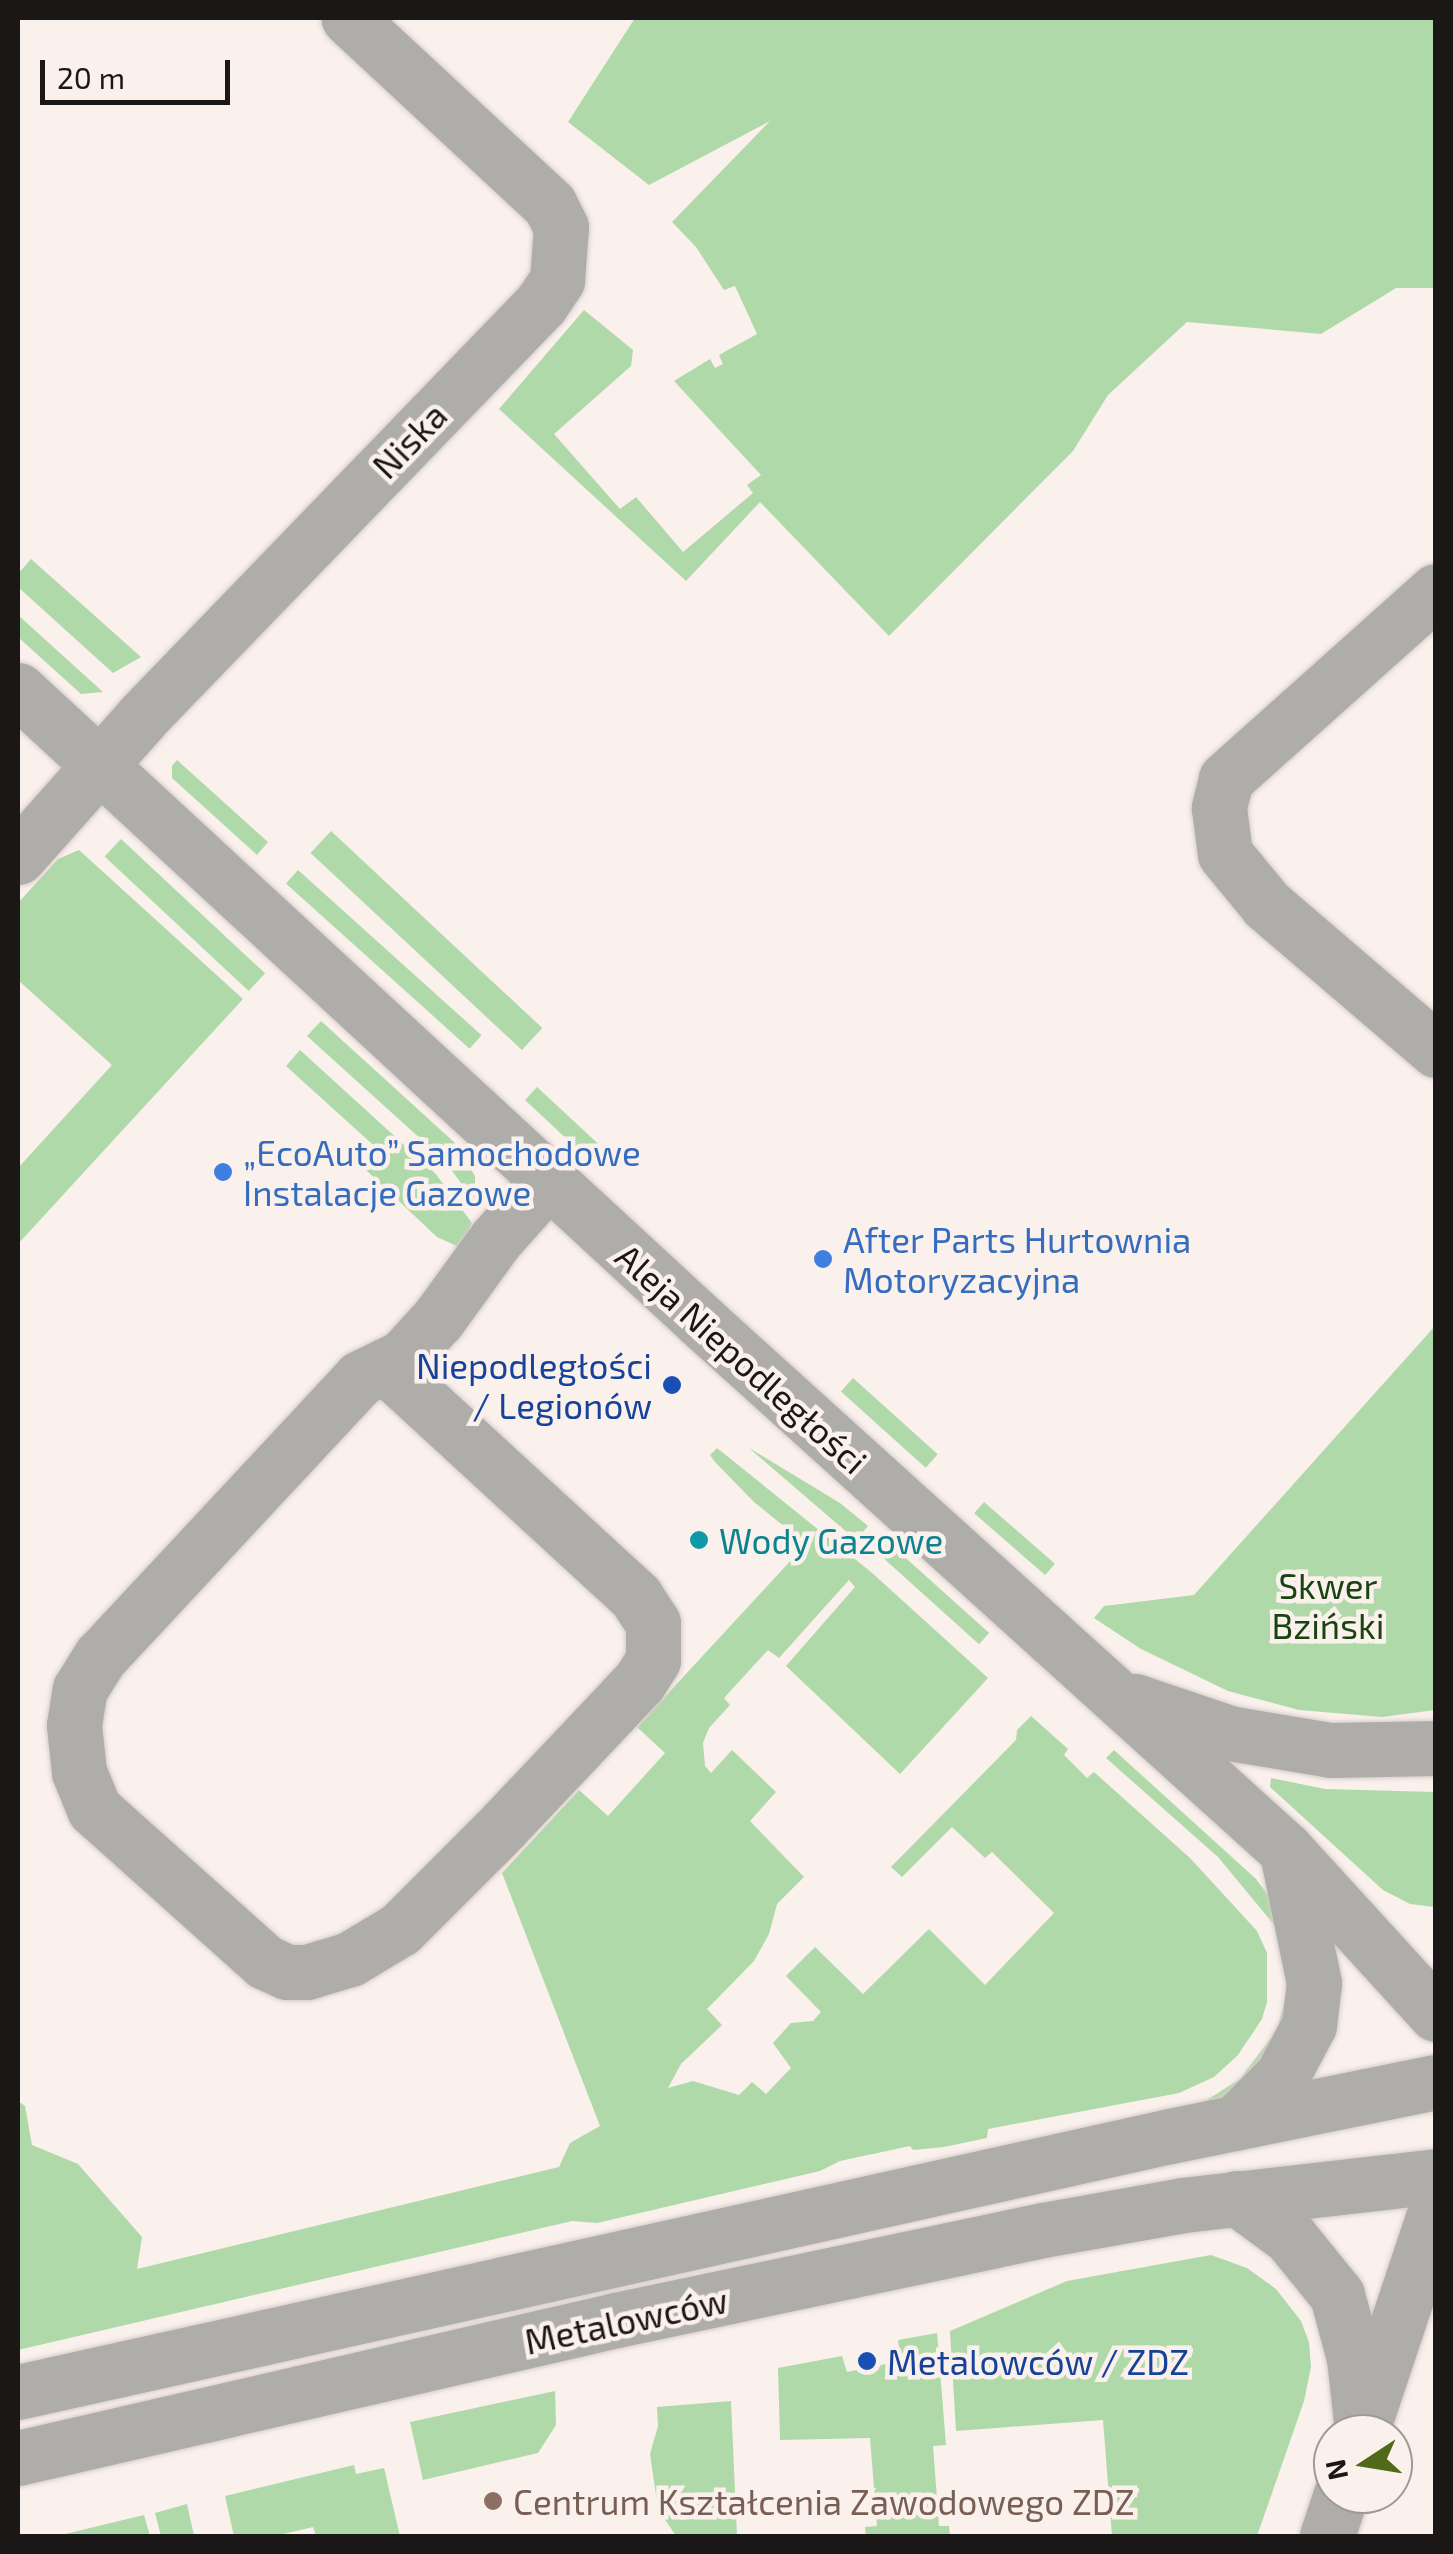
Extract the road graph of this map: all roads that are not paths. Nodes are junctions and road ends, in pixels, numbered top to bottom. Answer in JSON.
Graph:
{"nodes":[{"id":1,"x":349,"y":18,"type":"edge"},
{"id":2,"x":1436,"y":591,"type":"edge"},
{"id":3,"x":18,"y":690,"type":"edge"},
{"id":4,"x":100,"y":766,"type":"junction"},
{"id":5,"x":18,"y":857,"type":"edge"},
{"id":6,"x":1436,"y":1050,"type":"edge"},
{"id":7,"x":548,"y":1181,"type":"junction"},
{"id":8,"x":385,"y":1366,"type":"junction"},
{"id":9,"x":1118,"y":1696,"type":"junction"},
{"id":10,"x":1436,"y":1748,"type":"edge"},
{"id":11,"x":1286,"y":1850,"type":"junction"},
{"id":12,"x":1436,"y":2014,"type":"edge"},
{"id":13,"x":1436,"y":2082,"type":"edge"},
{"id":14,"x":1236,"y":2123,"type":"junction"},
{"id":15,"x":1436,"y":2176,"type":"edge"},
{"id":16,"x":1237,"y":2198,"type":"junction"},
{"id":17,"x":1436,"y":2209,"type":"edge"},
{"id":18,"x":18,"y":2392,"type":"edge"},
{"id":19,"x":1359,"y":2414,"type":"edge"},
{"id":20,"x":1367,"y":2414,"type":"edge"},
{"id":21,"x":18,"y":2458,"type":"edge"}],
"edges":[{"from":1,"to":4,"type":"street","name":"Niska"},
{"from":2,"to":6,"type":"street"},
{"from":3,"to":4,"type":"street","name":"Aleja Niepodległości"},
{"from":4,"to":5,"type":"street","name":"Niska"},
{"from":4,"to":7,"type":"street","name":"Aleja Niepodległości"},
{"from":7,"to":8,"type":"street"},
{"from":7,"to":9,"type":"street","name":"Aleja Niepodległości"},
{"from":8,"to":8,"type":"street"},
{"from":9,"to":10,"type":"street","name":"Aleja Niepodległości"},
{"from":9,"to":11,"type":"street","name":"Aleja Niepodległości"},
{"from":11,"to":12,"type":"street","name":"Aleja Niepodległości"},
{"from":11,"to":14,"type":"street"},
{"from":13,"to":14,"type":"street","name":"Metalowców"},
{"from":14,"to":18,"type":"street","name":"Metalowców"},
{"from":15,"to":16,"type":"street","name":"Metalowców"},
{"from":16,"to":19,"type":"street"},
{"from":16,"to":21,"type":"street","name":"Metalowców"},
{"from":17,"to":20,"type":"street"}]}
